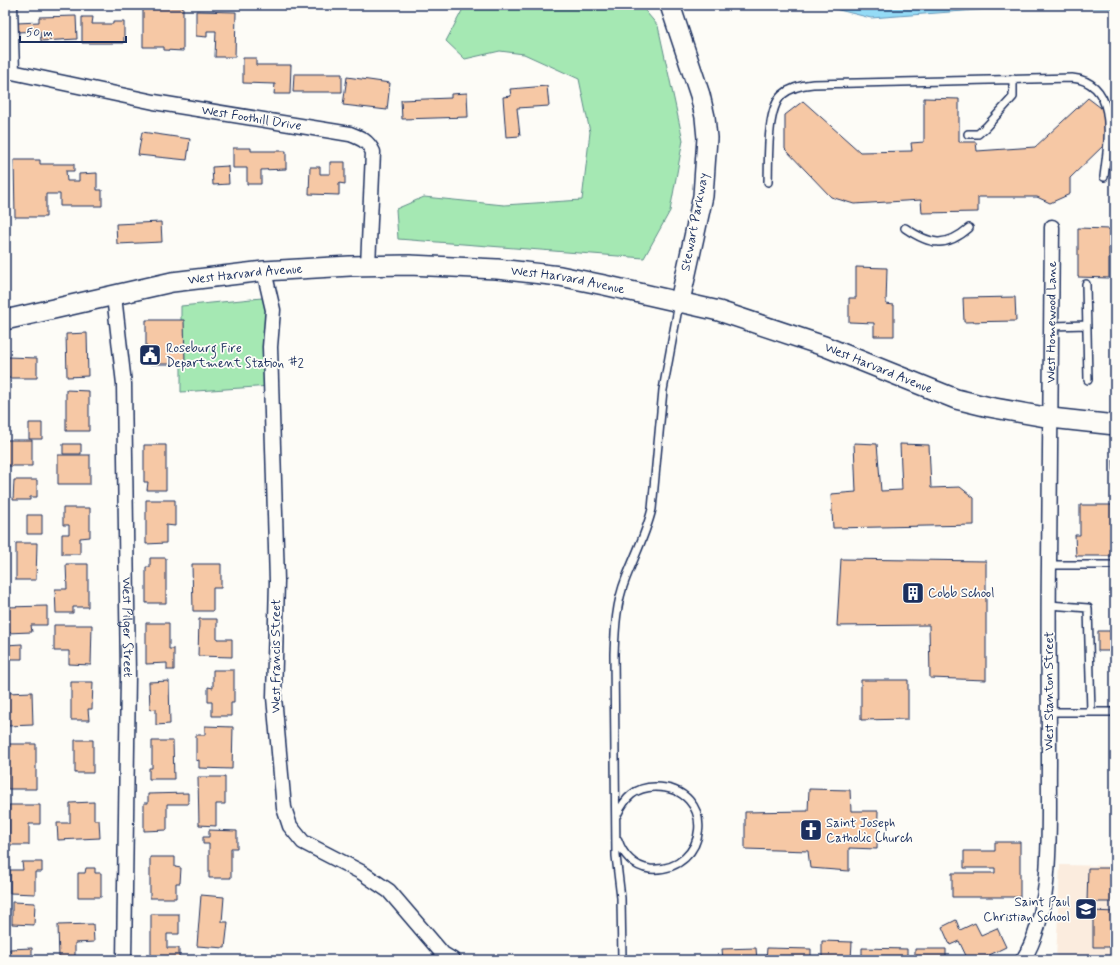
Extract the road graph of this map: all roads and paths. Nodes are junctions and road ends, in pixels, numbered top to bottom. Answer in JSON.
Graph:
{"nodes":[{"id":1,"x":10,"y":5,"type":"edge"},
{"id":2,"x":670,"y":5,"type":"edge"},
{"id":3,"x":1013,"y":79,"type":"junction"},
{"id":4,"x":968,"y":134,"type":"dead end"},
{"id":5,"x":1104,"y":177,"type":"dead end"},
{"id":6,"x":768,"y":182,"type":"dead end"},
{"id":7,"x":1052,"y":227,"type":"dead end"},
{"id":8,"x":905,"y":228,"type":"dead end"},
{"id":9,"x":969,"y":228,"type":"dead end"},
{"id":10,"x":368,"y":266,"type":"junction"},
{"id":11,"x":264,"y":271,"type":"junction"},
{"id":12,"x":1086,"y":284,"type":"dead end"},
{"id":13,"x":114,"y":296,"type":"junction"},
{"id":14,"x":680,"y":300,"type":"junction"},
{"id":15,"x":5,"y":320,"type":"edge"},
{"id":16,"x":1086,"y":325,"type":"junction"},
{"id":17,"x":1052,"y":326,"type":"junction"},
{"id":18,"x":1088,"y":380,"type":"dead end"},
{"id":19,"x":1052,"y":418,"type":"junction"},
{"id":20,"x":1115,"y":425,"type":"edge"},
{"id":21,"x":1048,"y":565,"type":"junction"},
{"id":22,"x":1115,"y":565,"type":"edge"},
{"id":23,"x":1049,"y":605,"type":"junction"},
{"id":24,"x":1049,"y":712,"type":"junction"},
{"id":25,"x":1091,"y":712,"type":"junction"},
{"id":26,"x":1115,"y":712,"type":"edge"},
{"id":27,"x":616,"y":817,"type":"junction"},
{"id":28,"x":616,"y":836,"type":"junction"},
{"id":29,"x":124,"y":960,"type":"edge"},
{"id":30,"x":453,"y":960,"type":"edge"},
{"id":31,"x":622,"y":960,"type":"edge"},
{"id":32,"x":1023,"y":960,"type":"edge"}],
"edges":[{"from":1,"to":10,"type":"street","name":"West Foothill Drive"},
{"from":2,"to":14,"type":"main road","name":"Stewart Parkway"},
{"from":3,"to":4,"type":"lane"},
{"from":3,"to":5,"type":"lane"},
{"from":3,"to":6,"type":"lane"},
{"from":7,"to":17,"type":"street","name":"West Homewood Lane"},
{"from":8,"to":9,"type":"lane"},
{"from":10,"to":11,"type":"main road","name":"West Harvard Avenue"},
{"from":10,"to":14,"type":"main road","name":"West Harvard Avenue"},
{"from":11,"to":13,"type":"main road","name":"West Harvard Avenue"},
{"from":11,"to":30,"type":"street","name":"West Francis Street"},
{"from":12,"to":16,"type":"lane"},
{"from":13,"to":15,"type":"main road","name":"West Harvard Avenue"},
{"from":13,"to":29,"type":"street","name":"West Pilger Street"},
{"from":14,"to":19,"type":"main road","name":"West Harvard Avenue"},
{"from":14,"to":27,"type":"lane"},
{"from":16,"to":17,"type":"lane"},
{"from":16,"to":18,"type":"lane"},
{"from":17,"to":19,"type":"street","name":"West Homewood Lane"},
{"from":19,"to":20,"type":"main road","name":"West Harvard Avenue"},
{"from":19,"to":21,"type":"street","name":"West Stanton Street"},
{"from":21,"to":22,"type":"lane"},
{"from":21,"to":23,"type":"street","name":"West Stanton Street"},
{"from":23,"to":24,"type":"street","name":"West Stanton Street"},
{"from":23,"to":25,"type":"lane"},
{"from":24,"to":25,"type":"lane"},
{"from":24,"to":32,"type":"street","name":"West Stanton Street"},
{"from":25,"to":26,"type":"lane"},
{"from":27,"to":28,"type":"lane"},
{"from":27,"to":28,"type":"lane"},
{"from":28,"to":31,"type":"lane"}]}
